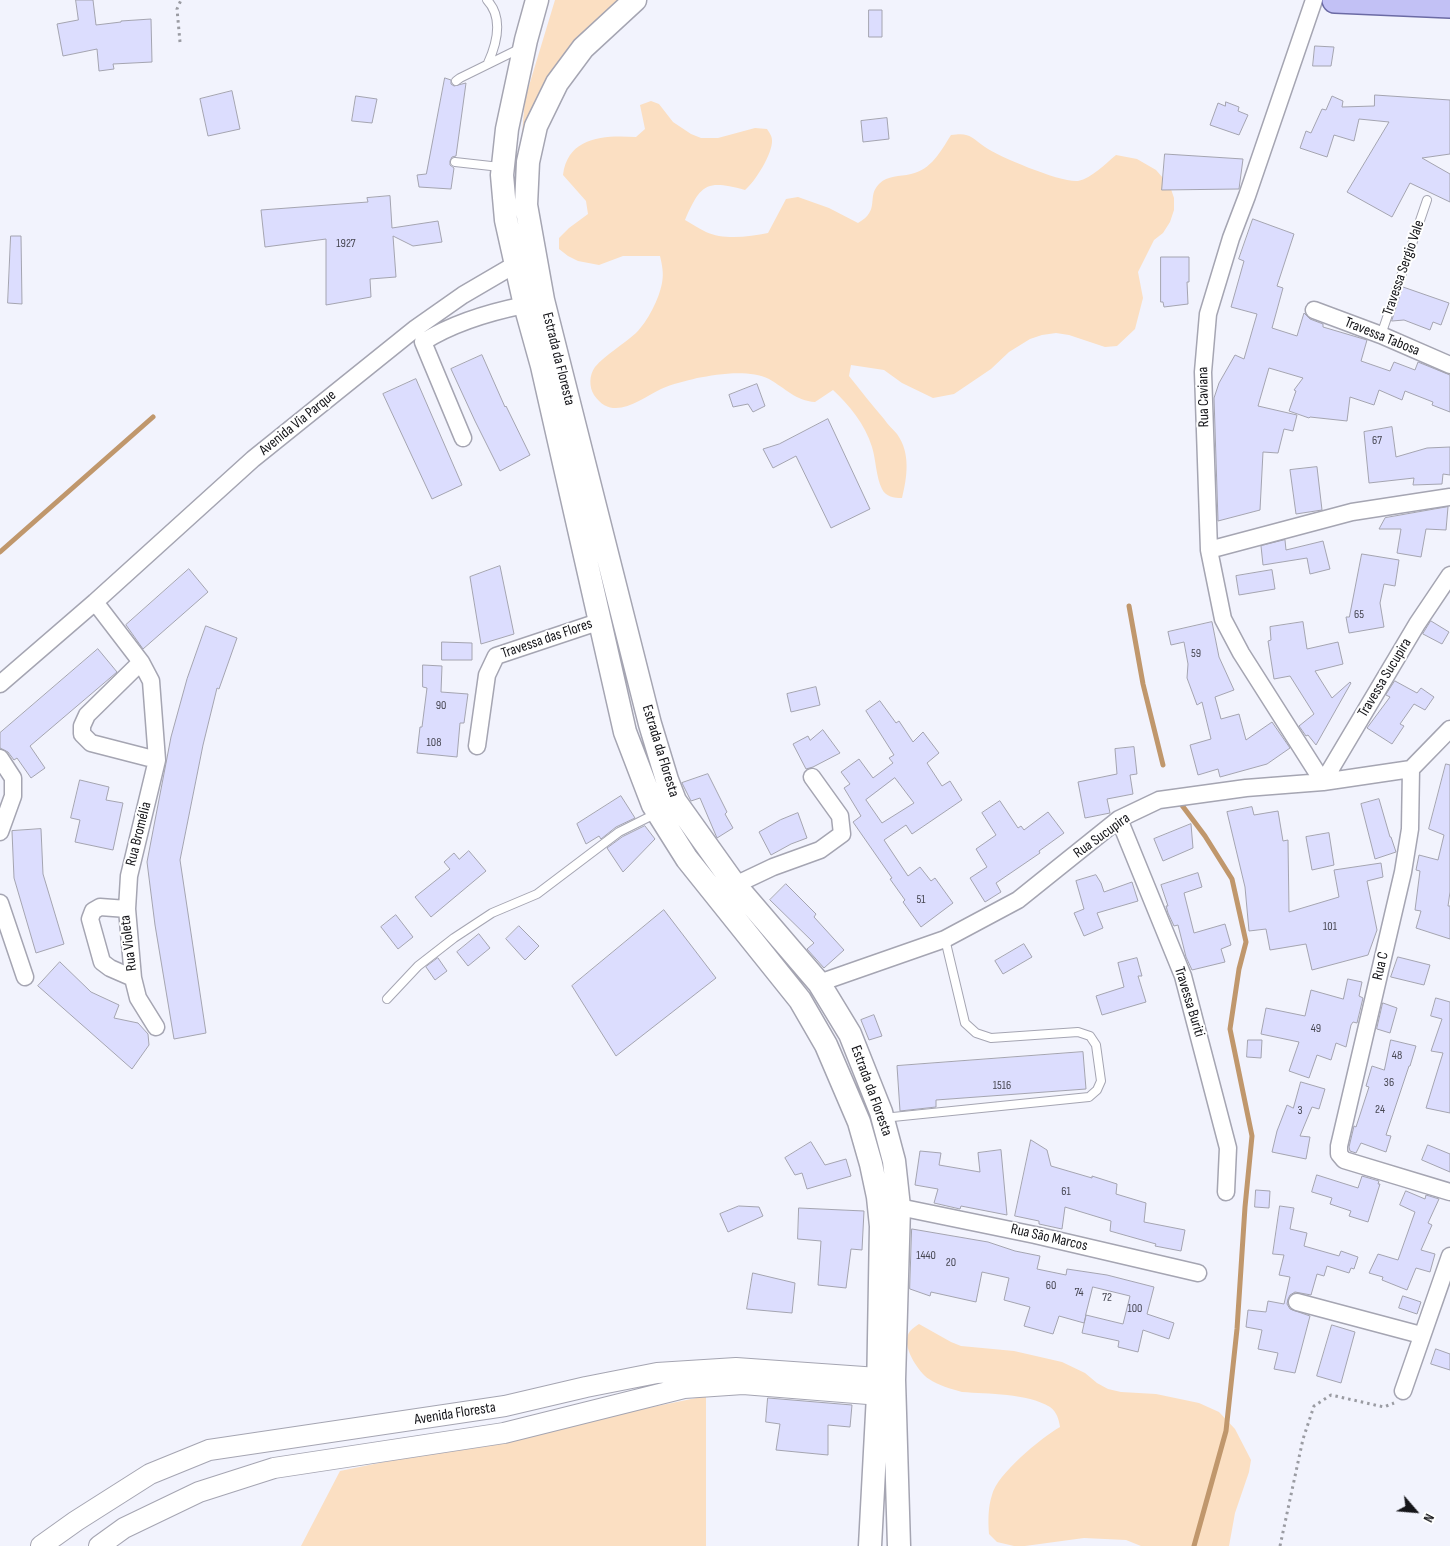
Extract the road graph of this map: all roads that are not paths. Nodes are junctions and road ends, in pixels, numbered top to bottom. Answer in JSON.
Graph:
{"nodes":[{"id":1,"x":487,"y":0,"type":"edge"},
{"id":2,"x":537,"y":0,"type":"edge"},
{"id":3,"x":635,"y":0,"type":"edge"},
{"id":4,"x":1314,"y":0,"type":"edge"},
{"id":5,"x":1335,"y":0,"type":"edge"},
{"id":6,"x":1450,"y":5,"type":"edge"},
{"id":7,"x":525,"y":46,"type":"junction"},
{"id":8,"x":488,"y":63,"type":"junction"},
{"id":9,"x":456,"y":81,"type":"dead end"},
{"id":10,"x":455,"y":162,"type":"dead end"},
{"id":11,"x":503,"y":168,"type":"junction"},
{"id":12,"x":1427,"y":200,"type":"dead end"},
{"id":13,"x":516,"y":264,"type":"junction"},
{"id":14,"x":525,"y":305,"type":"junction"},
{"id":15,"x":1314,"y":310,"type":"dead end"},
{"id":16,"x":420,"y":335,"type":"junction"},
{"id":17,"x":1381,"y":335,"type":"junction"},
{"id":18,"x":1450,"y":365,"type":"edge"},
{"id":19,"x":463,"y":438,"type":"dead end"},
{"id":20,"x":1450,"y":497,"type":"edge"},
{"id":21,"x":1210,"y":550,"type":"junction"},
{"id":22,"x":1450,"y":575,"type":"edge"},
{"id":23,"x":95,"y":602,"type":"junction"},
{"id":24,"x":601,"y":621,"type":"junction"},
{"id":25,"x":141,"y":662,"type":"junction"},
{"id":26,"x":0,"y":684,"type":"edge"},
{"id":27,"x":1450,"y":729,"type":"edge"},
{"id":28,"x":477,"y":746,"type":"dead end"},
{"id":29,"x":0,"y":758,"type":"edge"},
{"id":30,"x":157,"y":760,"type":"junction"},
{"id":31,"x":1411,"y":769,"type":"junction"},
{"id":32,"x":812,"y":777,"type":"dead end"},
{"id":33,"x":1323,"y":782,"type":"junction"},
{"id":34,"x":658,"y":813,"type":"junction"},
{"id":35,"x":1119,"y":820,"type":"junction"},
{"id":36,"x":0,"y":832,"type":"edge"},
{"id":37,"x":736,"y":885,"type":"junction"},
{"id":38,"x":0,"y":903,"type":"edge"},
{"id":39,"x":127,"y":909,"type":"junction"},
{"id":40,"x":944,"y":940,"type":"junction"},
{"id":41,"x":25,"y":977,"type":"dead end"},
{"id":42,"x":133,"y":978,"type":"junction"},
{"id":43,"x":818,"y":982,"type":"junction"},
{"id":44,"x":387,"y":999,"type":"dead end"},
{"id":45,"x":156,"y":1027,"type":"dead end"},
{"id":46,"x":882,"y":1118,"type":"junction"},
{"id":47,"x":1226,"y":1192,"type":"dead end"},
{"id":48,"x":1450,"y":1192,"type":"edge"},
{"id":49,"x":899,"y":1207,"type":"junction"},
{"id":50,"x":1450,"y":1256,"type":"edge"},
{"id":51,"x":1198,"y":1273,"type":"dead end"},
{"id":52,"x":1297,"y":1302,"type":"dead end"},
{"id":53,"x":1421,"y":1335,"type":"junction"},
{"id":54,"x":886,"y":1387,"type":"junction"},
{"id":55,"x":1403,"y":1391,"type":"road end"},
{"id":56,"x":41,"y":1546,"type":"edge"},
{"id":57,"x":99,"y":1546,"type":"edge"},
{"id":58,"x":870,"y":1546,"type":"edge"},
{"id":59,"x":899,"y":1546,"type":"edge"}],
"edges":[{"from":1,"to":8,"type":"lane"},
{"from":2,"to":7,"type":"main road","name":"Estrada da Floresta"},
{"from":3,"to":37,"type":"main road","name":"Estrada da Floresta"},
{"from":4,"to":21,"type":"street","name":"Rua Caviana"},
{"from":5,"to":6,"type":"main road"},
{"from":7,"to":8,"type":"lane"},
{"from":7,"to":11,"type":"main road","name":"Estrada da Floresta"},
{"from":8,"to":9,"type":"lane"},
{"from":10,"to":11,"type":"lane"},
{"from":11,"to":13,"type":"main road","name":"Estrada da Floresta"},
{"from":12,"to":17,"type":"lane","name":"Travessa Sergio Vale"},
{"from":13,"to":14,"type":"main road","name":"Estrada da Floresta"},
{"from":13,"to":16,"type":"street","name":"Avenida Via Parque"},
{"from":14,"to":16,"type":"street"},
{"from":14,"to":24,"type":"main road","name":"Estrada da Floresta"},
{"from":15,"to":17,"type":"street","name":"Travessa Tabosa"},
{"from":16,"to":19,"type":"street"},
{"from":16,"to":23,"type":"street","name":"Avenida Via Parque"},
{"from":17,"to":18,"type":"street","name":"Travessa Tabosa"},
{"from":20,"to":21,"type":"street"},
{"from":21,"to":33,"type":"street","name":"Rua Caviana"},
{"from":22,"to":33,"type":"street","name":"Travessa Sucupira"},
{"from":23,"to":25,"type":"street"},
{"from":23,"to":26,"type":"street","name":"Avenida Via Parque"},
{"from":24,"to":28,"type":"street","name":"Travessa das Flores"},
{"from":24,"to":34,"type":"main road","name":"Estrada da Floresta"},
{"from":25,"to":30,"type":"street"},
{"from":25,"to":30,"type":"street"},
{"from":27,"to":31,"type":"street"},
{"from":29,"to":36,"type":"street"},
{"from":30,"to":39,"type":"street","name":"Rua Bromélia"},
{"from":31,"to":33,"type":"street","name":"Rua Sucupira"},
{"from":31,"to":48,"type":"street","name":"Rua C"},
{"from":32,"to":37,"type":"street"},
{"from":33,"to":35,"type":"street","name":"Rua Sucupira"},
{"from":34,"to":44,"type":"lane"},
{"from":34,"to":54,"type":"main road","name":"Estrada da Floresta"},
{"from":35,"to":40,"type":"street","name":"Rua Sucupira"},
{"from":35,"to":47,"type":"street","name":"Travessa Buriti"},
{"from":37,"to":43,"type":"main road","name":"Estrada da Floresta"},
{"from":38,"to":41,"type":"street"},
{"from":39,"to":42,"type":"street","name":"Rua Violeta"},
{"from":39,"to":42,"type":"street","name":"Rua Violeta"},
{"from":40,"to":43,"type":"street","name":"Rua Sucupira"},
{"from":40,"to":46,"type":"lane"},
{"from":42,"to":45,"type":"street","name":"Rua Violeta"},
{"from":43,"to":46,"type":"main road","name":"Estrada da Floresta"},
{"from":46,"to":49,"type":"main road","name":"Estrada da Floresta"},
{"from":49,"to":51,"type":"street","name":"Rua São Marcos"},
{"from":49,"to":54,"type":"main road","name":"Estrada da Floresta"},
{"from":50,"to":53,"type":"street"},
{"from":52,"to":53,"type":"street"},
{"from":53,"to":55,"type":"street"},
{"from":54,"to":56,"type":"street","name":"Avenida Floresta"},
{"from":54,"to":57,"type":"street","name":"Avenida Floresta"},
{"from":54,"to":58,"type":"main road","name":"Estrada da Floresta"},
{"from":54,"to":59,"type":"main road","name":"Estrada da Floresta"}]}
